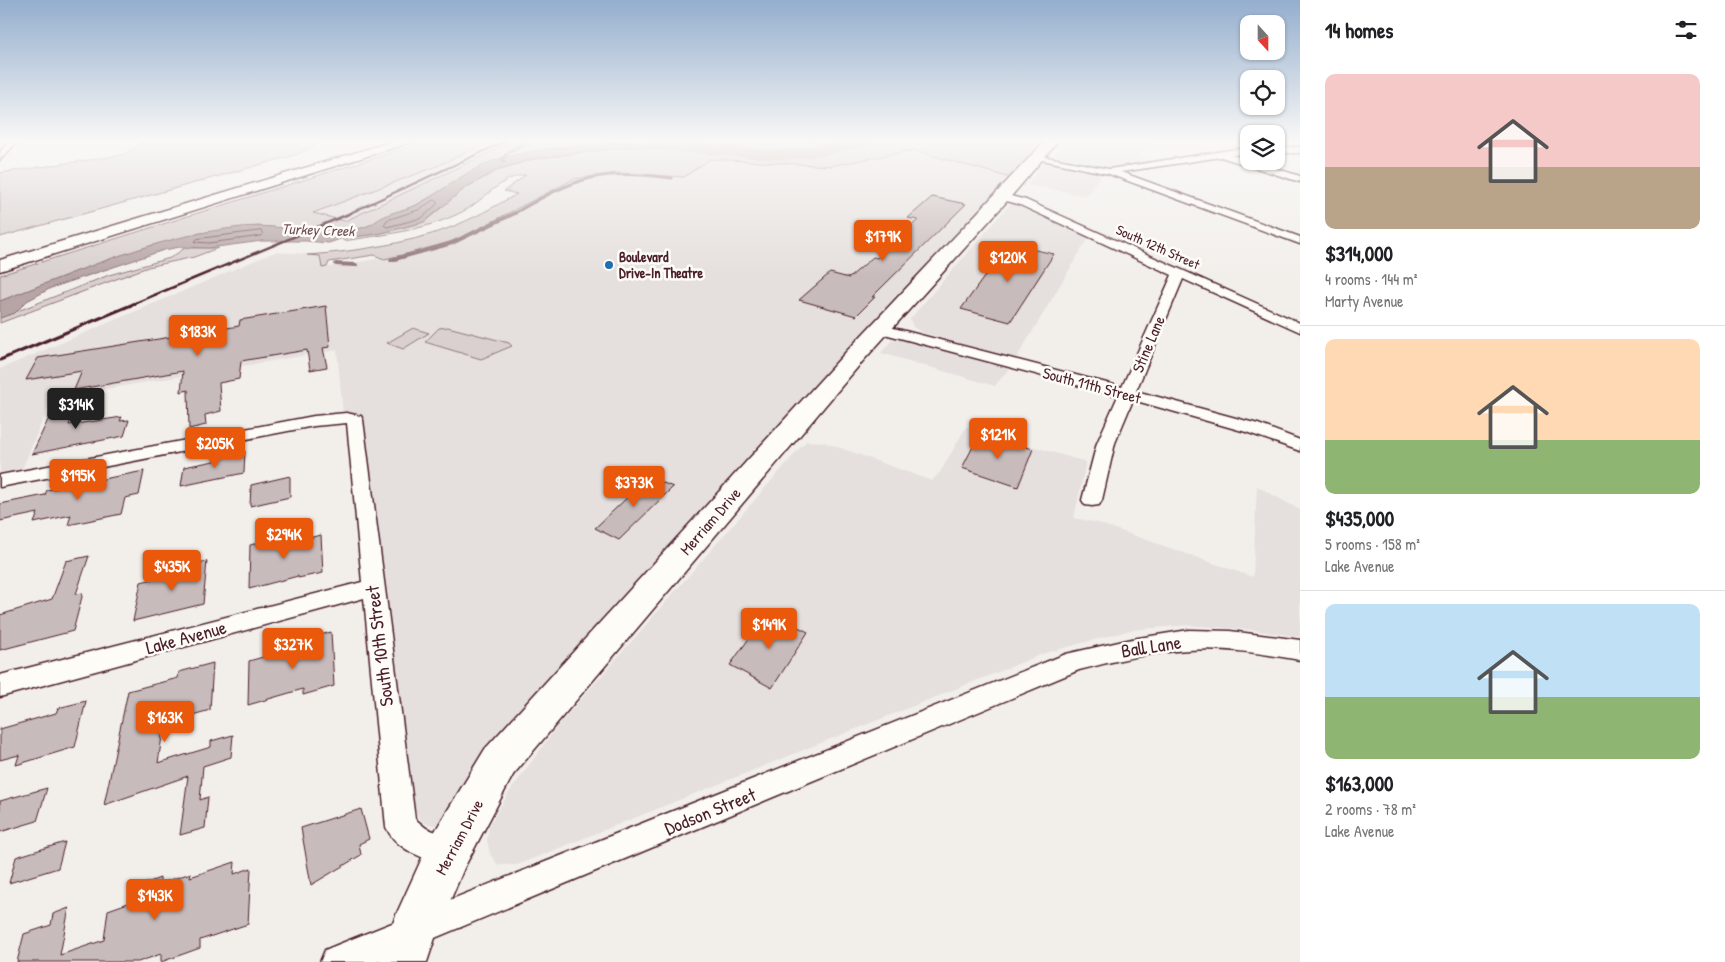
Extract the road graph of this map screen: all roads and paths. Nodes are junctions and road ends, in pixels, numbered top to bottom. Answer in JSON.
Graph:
{"nodes":[{"id":1,"x":238,"y":186,"type":"edge"},
{"id":2,"x":262,"y":186,"type":"edge"},
{"id":3,"x":1013,"y":186,"type":"edge"},
{"id":4,"x":1149,"y":186,"type":"edge"},
{"id":5,"x":1003,"y":197,"type":"junction"},
{"id":6,"x":1300,"y":241,"type":"edge"},
{"id":7,"x":0,"y":257,"type":"edge"},
{"id":8,"x":0,"y":266,"type":"edge"},
{"id":9,"x":1178,"y":273,"type":"junction"},
{"id":10,"x":1300,"y":328,"type":"edge"},
{"id":11,"x":882,"y":329,"type":"junction"},
{"id":12,"x":1127,"y":395,"type":"junction"},
{"id":13,"x":1300,"y":446,"type":"edge"},
{"id":14,"x":0,"y":481,"type":"edge"},
{"id":15,"x":1092,"y":500,"type":"dead end"},
{"id":16,"x":372,"y":588,"type":"junction"},
{"id":17,"x":1300,"y":650,"type":"edge"},
{"id":18,"x":0,"y":686,"type":"edge"},
{"id":19,"x":1008,"y":689,"type":"joint"},
{"id":20,"x":448,"y":852,"type":"junction"},
{"id":21,"x":408,"y":947,"type":"edge"},
{"id":22,"x":337,"y":962,"type":"edge"}],
"edges":[{"from":1,"to":7,"type":"main road"},
{"from":2,"to":8,"type":"main road"},
{"from":3,"to":5,"type":"main road","name":"Merriam Drive"},
{"from":4,"to":6,"type":"street"},
{"from":5,"to":9,"type":"street","name":"South 12th Street"},
{"from":5,"to":11,"type":"main road","name":"Merriam Drive"},
{"from":9,"to":10,"type":"street","name":"South 12th Street"},
{"from":9,"to":12,"type":"street","name":"Stine Lane"},
{"from":11,"to":12,"type":"street","name":"South 11th Street"},
{"from":11,"to":20,"type":"main road","name":"Merriam Drive"},
{"from":12,"to":13,"type":"street","name":"South 11th Street"},
{"from":12,"to":15,"type":"street","name":"Stine Lane"},
{"from":14,"to":16,"type":"street","name":"South 10th Street"},
{"from":16,"to":18,"type":"street","name":"Lake Avenue"},
{"from":16,"to":20,"type":"street","name":"South 10th Street"},
{"from":17,"to":19,"type":"street","name":"Ball Lane"},
{"from":19,"to":21,"type":"street","name":"Dodson Street"},
{"from":20,"to":21,"type":"main road","name":"Merriam Drive"},
{"from":21,"to":22,"type":"street","name":"Dodson Street"}]}
